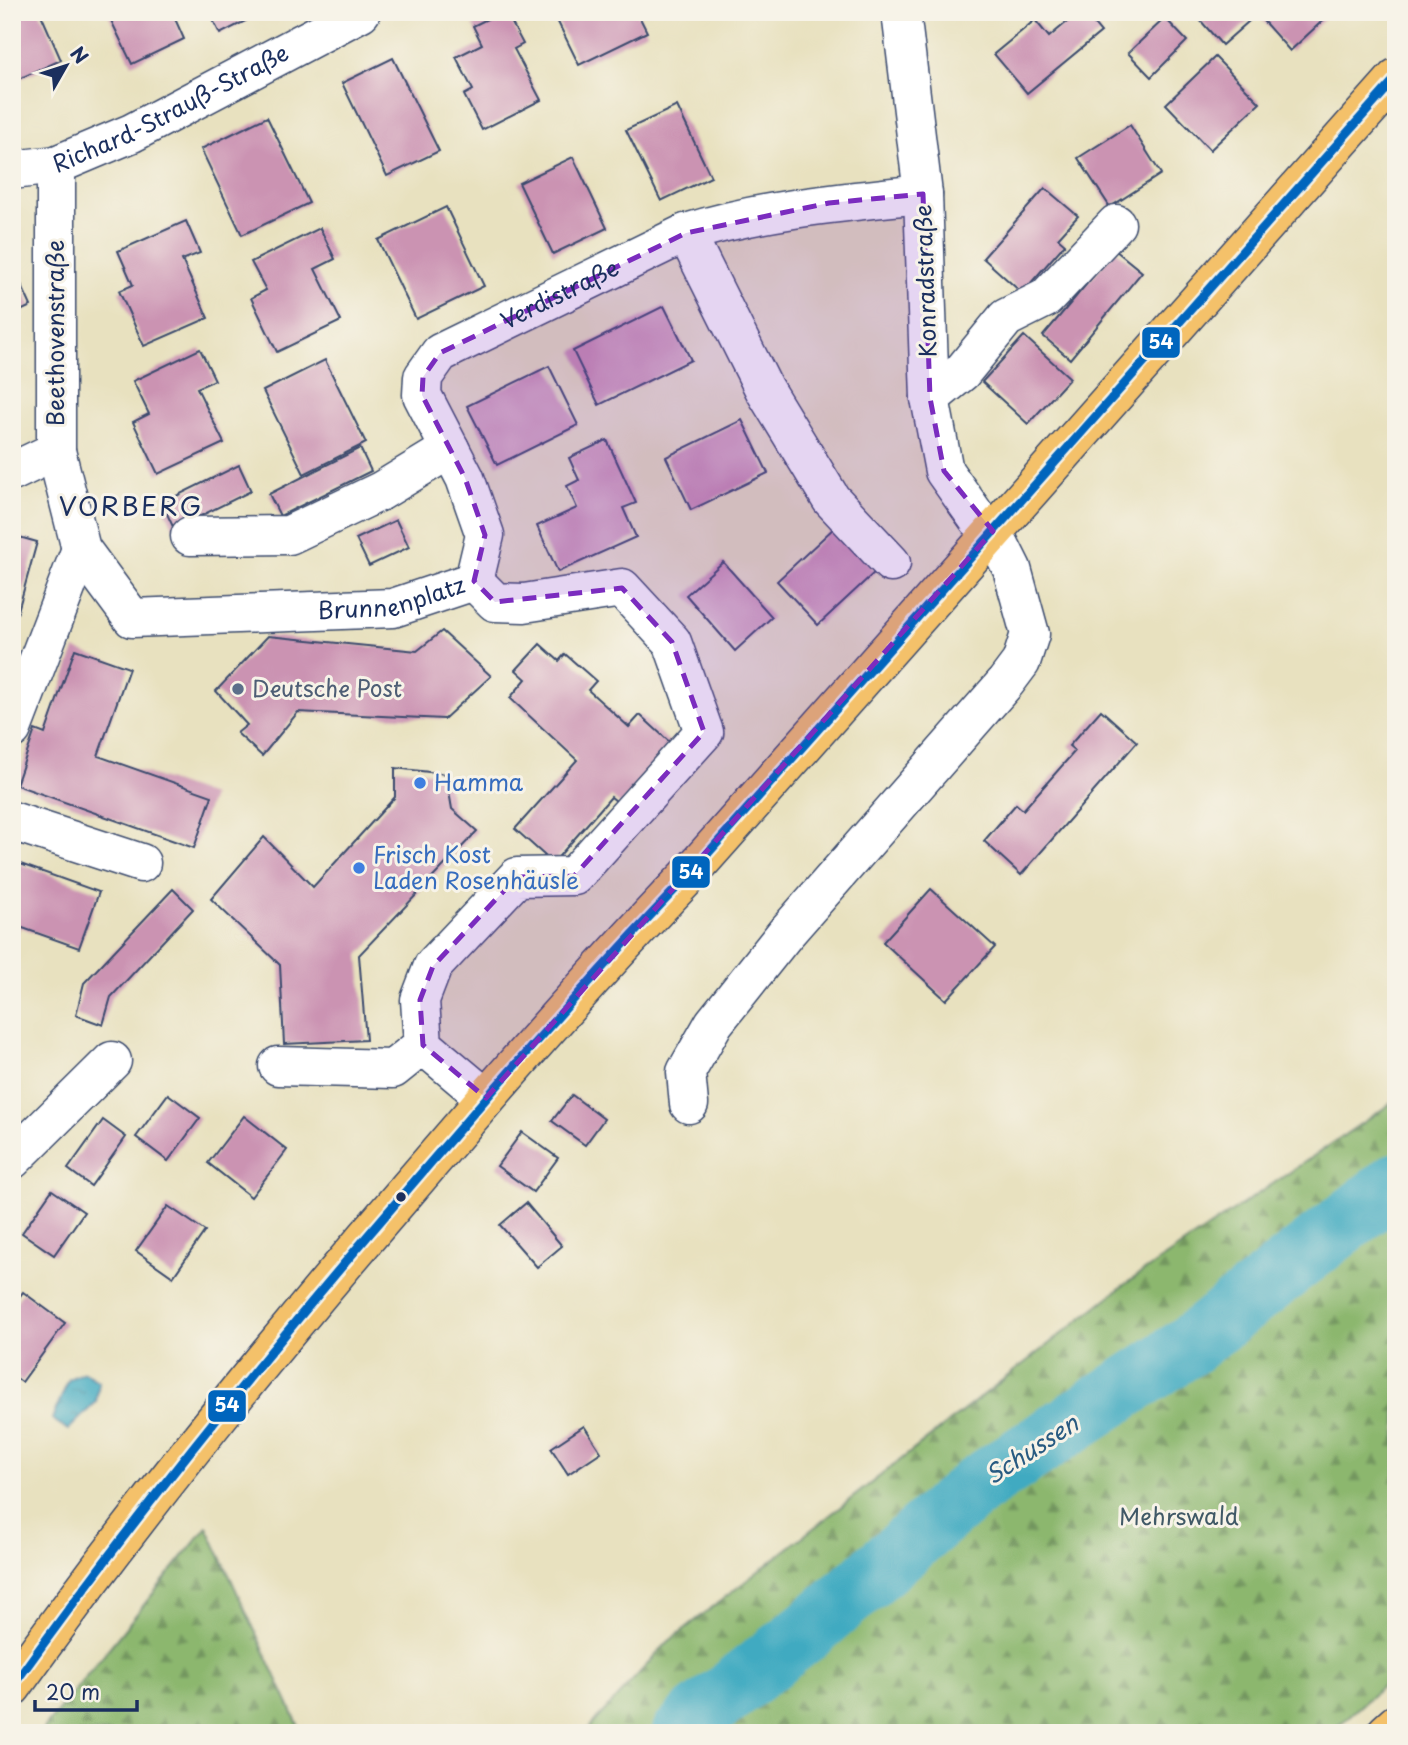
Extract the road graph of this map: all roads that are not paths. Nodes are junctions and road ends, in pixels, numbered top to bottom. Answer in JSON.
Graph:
{"nodes":[{"id":1,"x":361,"y":12,"type":"edge"},
{"id":2,"x":901,"y":12,"type":"edge"},
{"id":3,"x":1396,"y":78,"type":"edge"},
{"id":4,"x":56,"y":165,"type":"junction"},
{"id":5,"x":12,"y":170,"type":"edge"},
{"id":6,"x":923,"y":194,"type":"junction"},
{"id":7,"x":1116,"y":223,"type":"dead end"},
{"id":8,"x":686,"y":233,"type":"junction"},
{"id":9,"x":930,"y":398,"type":"junction"},
{"id":10,"x":450,"y":449,"type":"junction"},
{"id":11,"x":56,"y":451,"type":"junction"},
{"id":12,"x":12,"y":472,"type":"edge"},
{"id":13,"x":993,"y":531,"type":"junction"},
{"id":14,"x":190,"y":536,"type":"dead end"},
{"id":15,"x":81,"y":549,"type":"junction"},
{"id":16,"x":891,"y":563,"type":"dead end"},
{"id":17,"x":474,"y":581,"type":"junction"},
{"id":18,"x":12,"y":729,"type":"edge"},
{"id":19,"x":12,"y":821,"type":"edge"},
{"id":20,"x":141,"y":863,"type":"dead end"},
{"id":21,"x":423,"y":1045,"type":"junction"},
{"id":22,"x":112,"y":1061,"type":"dead end"},
{"id":23,"x":278,"y":1066,"type":"dead end"},
{"id":24,"x":486,"y":1098,"type":"junction"},
{"id":25,"x":690,"y":1104,"type":"dead end"},
{"id":26,"x":12,"y":1160,"type":"edge"},
{"id":27,"x":12,"y":1687,"type":"edge"},
{"id":28,"x":1396,"y":1724,"type":"edge"},
{"id":29,"x":1386,"y":1733,"type":"edge"}],
"edges":[{"from":1,"to":4,"type":"street","name":"Richard-Strauß-Straße"},
{"from":2,"to":6,"type":"street","name":"Konradstraße"},
{"from":3,"to":13,"type":"main road"},
{"from":4,"to":5,"type":"street","name":"Richard-Strauß-Straße"},
{"from":4,"to":11,"type":"street","name":"Beethovenstraße"},
{"from":6,"to":8,"type":"street","name":"Verdistraße"},
{"from":6,"to":9,"type":"street","name":"Konradstraße"},
{"from":7,"to":9,"type":"street"},
{"from":8,"to":10,"type":"street","name":"Verdistraße"},
{"from":8,"to":16,"type":"street"},
{"from":9,"to":13,"type":"street","name":"Konradstraße"},
{"from":10,"to":14,"type":"street"},
{"from":10,"to":17,"type":"street","name":"Verdistraße"},
{"from":11,"to":12,"type":"street","name":"Beethovenstraße"},
{"from":11,"to":15,"type":"street","name":"Brunnenplatz"},
{"from":13,"to":24,"type":"main road"},
{"from":13,"to":25,"type":"street","name":"Konradstraße"},
{"from":15,"to":17,"type":"street","name":"Brunnenplatz"},
{"from":15,"to":18,"type":"street"},
{"from":17,"to":21,"type":"street","name":"Brunnenplatz"},
{"from":19,"to":20,"type":"street"},
{"from":21,"to":23,"type":"street"},
{"from":21,"to":24,"type":"street"},
{"from":22,"to":26,"type":"street"},
{"from":24,"to":27,"type":"main road"},
{"from":28,"to":29,"type":"main road"}]}
